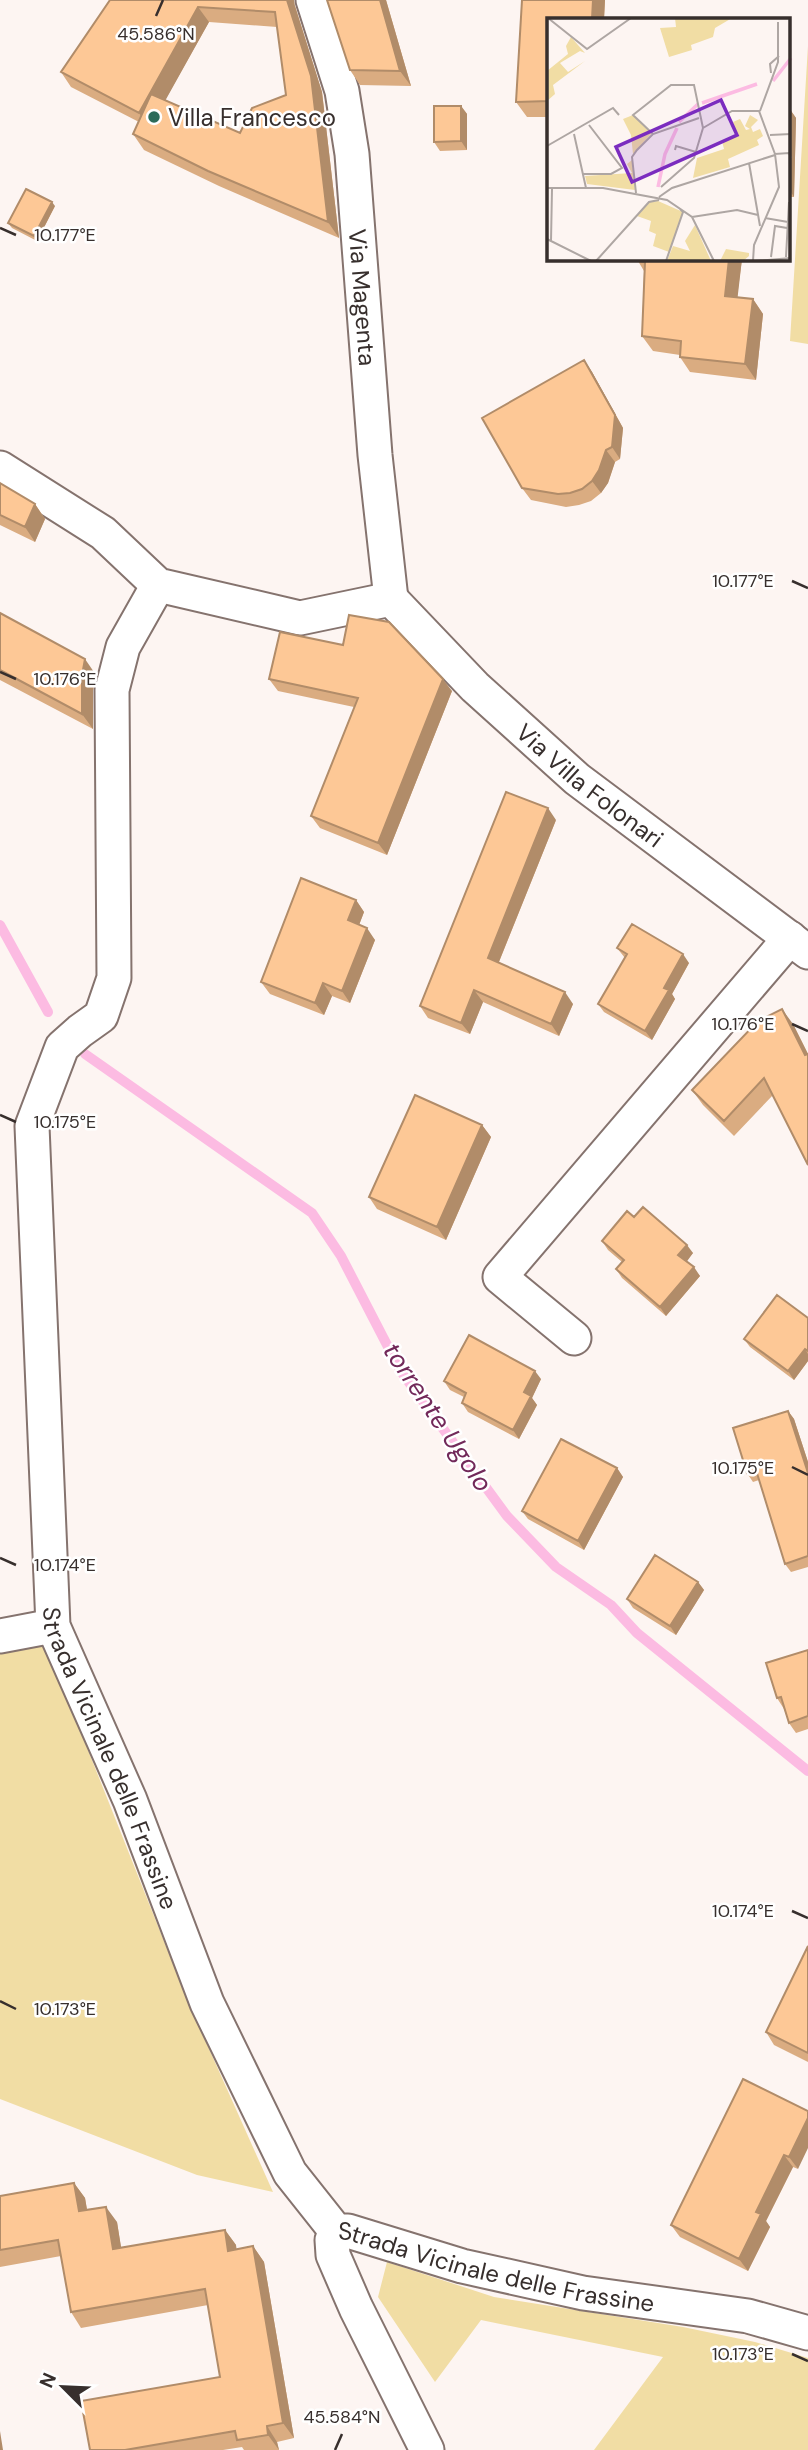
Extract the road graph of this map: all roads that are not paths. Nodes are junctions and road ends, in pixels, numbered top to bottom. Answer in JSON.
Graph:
{"nodes":[{"id":1,"x":313,"y":0,"type":"edge"},
{"id":2,"x":0,"y":468,"type":"edge"},
{"id":3,"x":158,"y":585,"type":"junction"},
{"id":4,"x":391,"y":599,"type":"junction"},
{"id":5,"x":799,"y":945,"type":"edge"},
{"id":6,"x":575,"y":1338,"type":"dead end"},
{"id":7,"x":53,"y":1626,"type":"junction"},
{"id":8,"x":0,"y":1636,"type":"edge"},
{"id":9,"x":336,"y":2231,"type":"junction"},
{"id":10,"x":808,"y":2333,"type":"edge"},
{"id":11,"x":427,"y":2450,"type":"edge"}],
"edges":[{"from":1,"to":4,"type":"street","name":"Via Magenta"},
{"from":2,"to":3,"type":"street"},
{"from":3,"to":4,"type":"street"},
{"from":3,"to":7,"type":"street","name":"Strada Vicinale delle Frassine"},
{"from":4,"to":5,"type":"street","name":"Via Villa Folonari"},
{"from":5,"to":6,"type":"street"},
{"from":7,"to":8,"type":"street"},
{"from":7,"to":9,"type":"street","name":"Strada Vicinale delle Frassine"},
{"from":9,"to":10,"type":"street","name":"Strada Vicinale delle Frassine"},
{"from":9,"to":11,"type":"street"}]}
